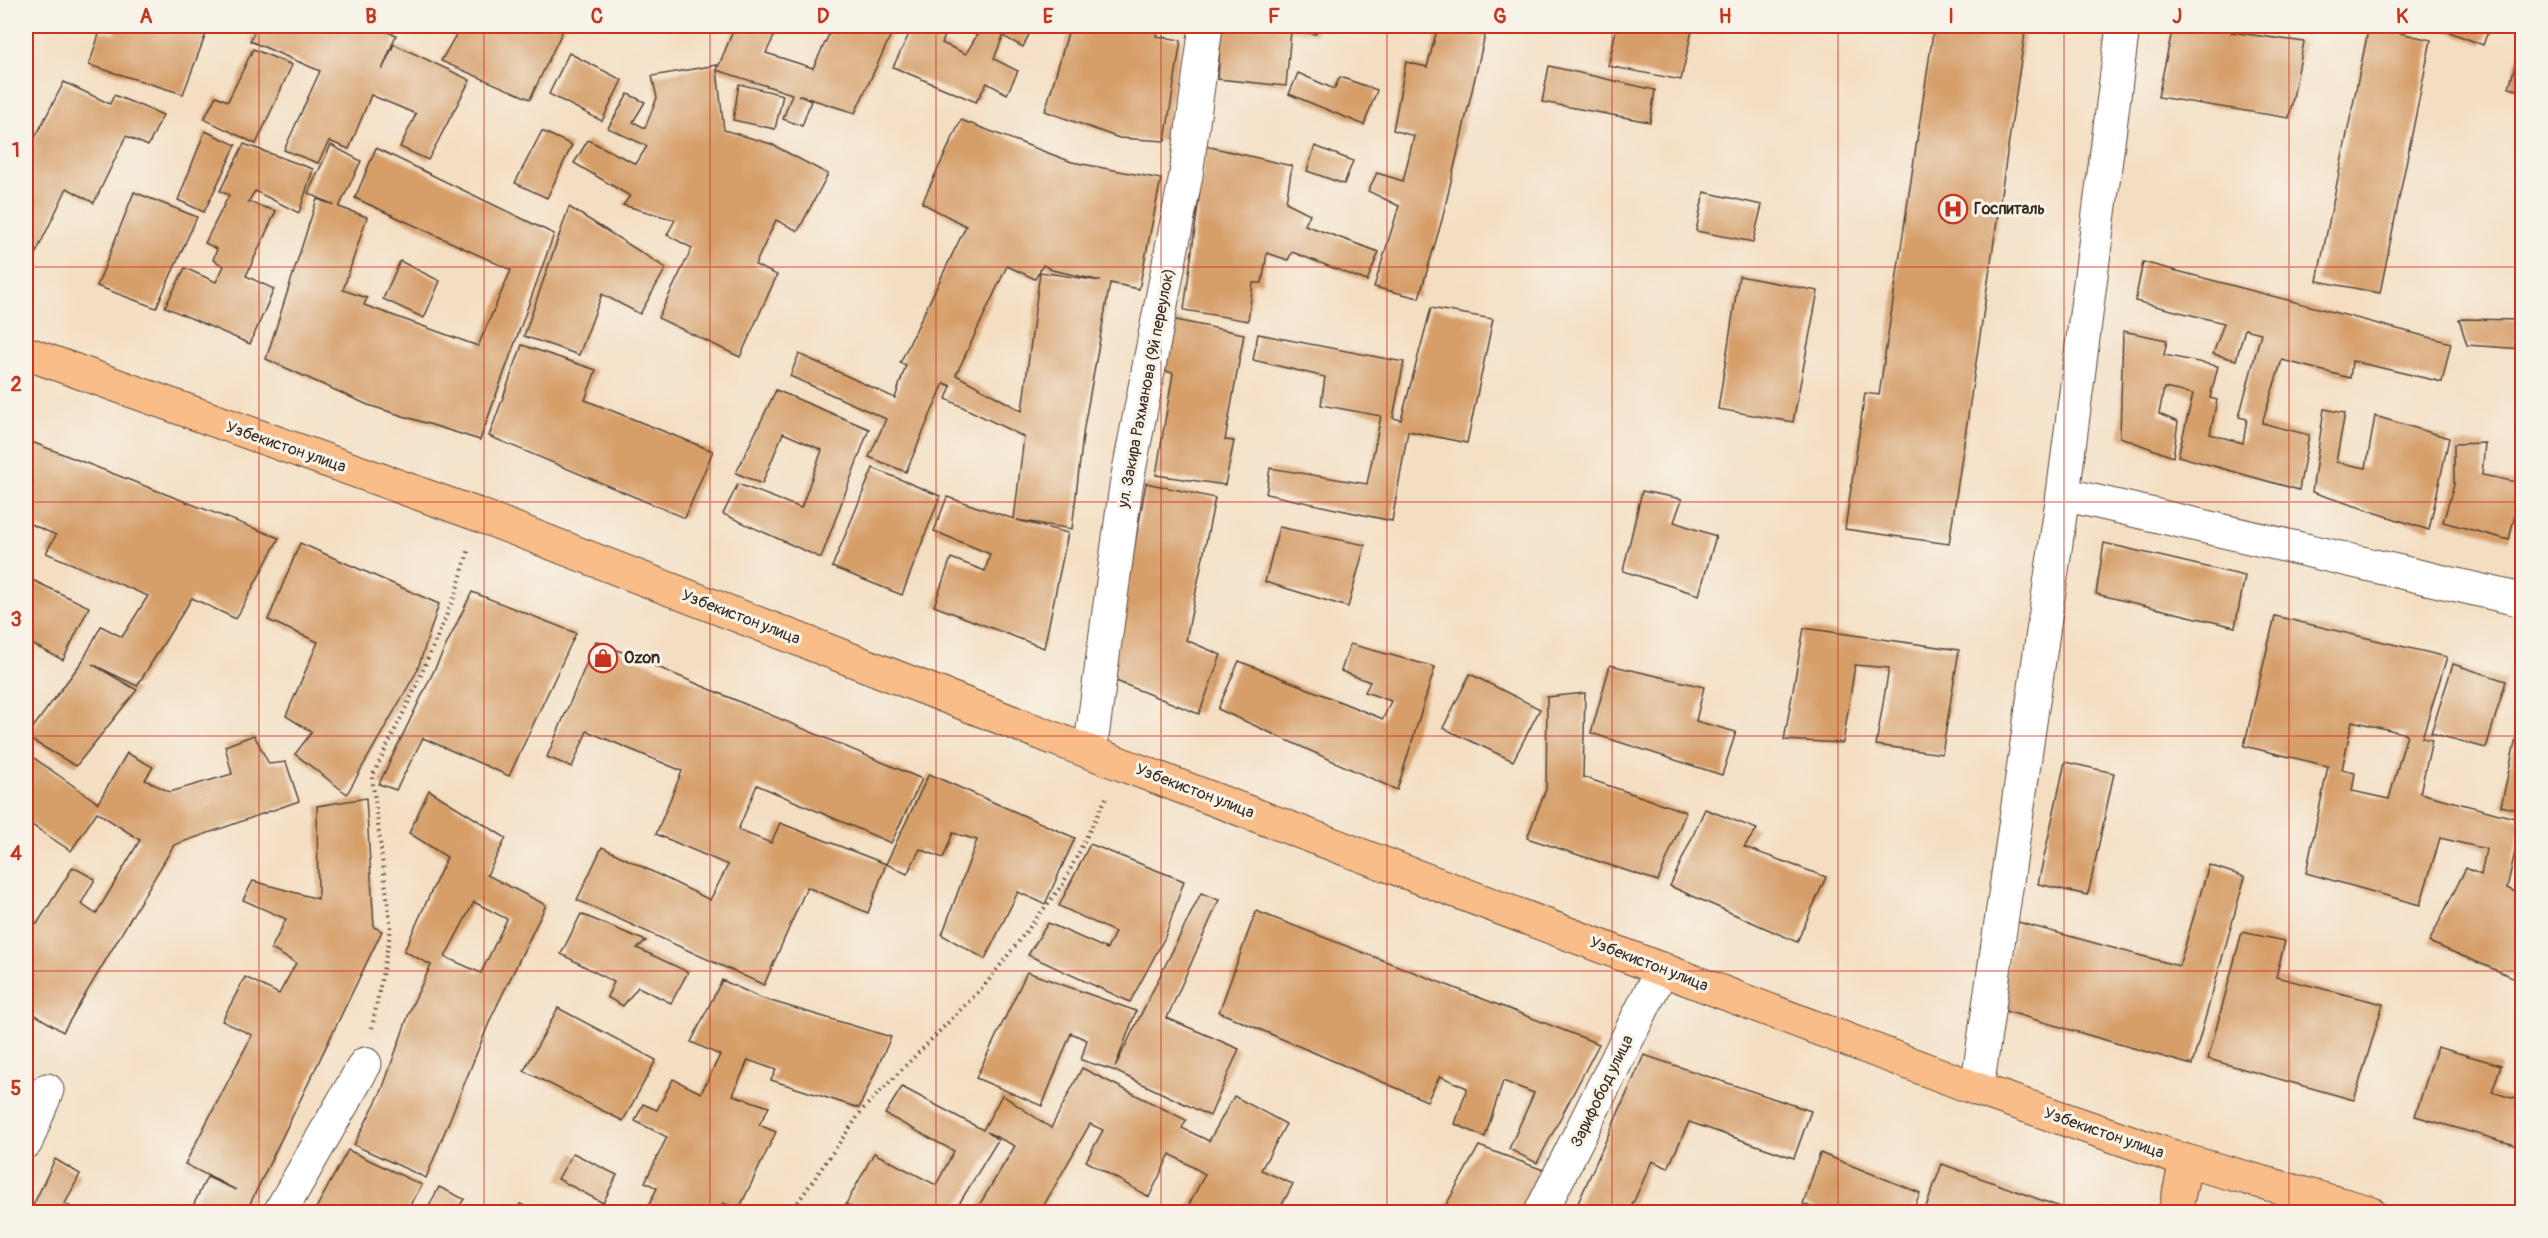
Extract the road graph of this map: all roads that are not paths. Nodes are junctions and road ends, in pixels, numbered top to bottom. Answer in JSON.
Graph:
{"nodes":[{"id":1,"x":1206,"y":26,"type":"edge"},
{"id":2,"x":2123,"y":26,"type":"edge"},
{"id":3,"x":26,"y":353,"type":"edge"},
{"id":4,"x":2062,"y":494,"type":"junction"},
{"id":5,"x":2523,"y":600,"type":"edge"},
{"id":6,"x":1090,"y":752,"type":"junction"},
{"id":7,"x":1662,"y":969,"type":"junction"},
{"id":8,"x":365,"y":1064,"type":"road end"},
{"id":9,"x":1977,"y":1089,"type":"junction"},
{"id":10,"x":47,"y":1090,"type":"dead end"},
{"id":11,"x":26,"y":1142,"type":"edge"},
{"id":12,"x":2186,"y":1161,"type":"junction"},
{"id":13,"x":280,"y":1212,"type":"edge"},
{"id":14,"x":1541,"y":1212,"type":"edge"},
{"id":15,"x":2175,"y":1212,"type":"edge"},
{"id":16,"x":2369,"y":1212,"type":"edge"}],
"edges":[{"from":1,"to":6,"type":"street","name":"ул. Закира Рахманова (9й переулок)"},
{"from":2,"to":4,"type":"street"},
{"from":3,"to":6,"type":"main road","name":"Узбекистон улица"},
{"from":4,"to":5,"type":"street"},
{"from":4,"to":9,"type":"street"},
{"from":6,"to":7,"type":"main road","name":"Узбекистон улица"},
{"from":7,"to":9,"type":"main road","name":"Узбекистон улица"},
{"from":7,"to":14,"type":"street","name":"Зарифобод улица"},
{"from":8,"to":13,"type":"street"},
{"from":9,"to":12,"type":"main road","name":"Узбекистон улица"},
{"from":10,"to":11,"type":"street"},
{"from":12,"to":15,"type":"main road"},
{"from":12,"to":16,"type":"main road","name":"Узбекистон улица"}]}
